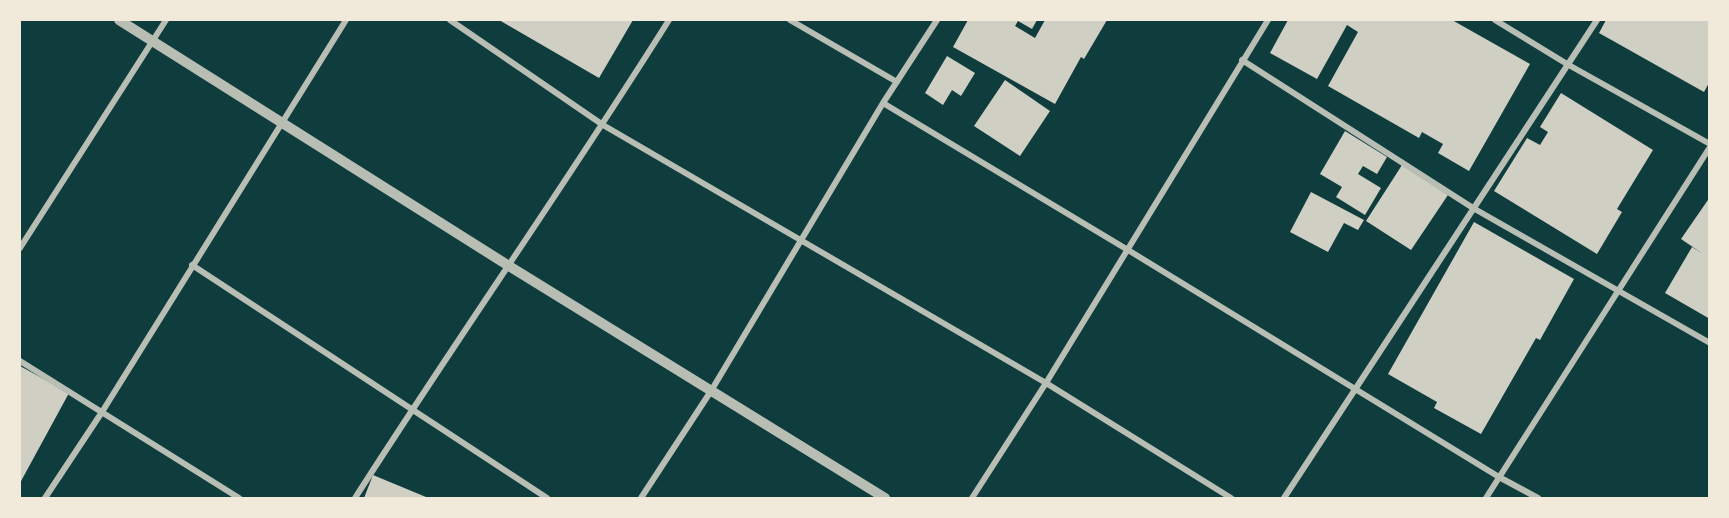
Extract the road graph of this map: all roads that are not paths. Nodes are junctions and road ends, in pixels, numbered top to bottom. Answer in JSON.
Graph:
{"nodes":[{"id":1,"x":119,"y":20,"type":"edge"},
{"id":2,"x":166,"y":20,"type":"edge"},
{"id":3,"x":346,"y":20,"type":"edge"},
{"id":4,"x":450,"y":20,"type":"edge"},
{"id":5,"x":669,"y":20,"type":"edge"},
{"id":6,"x":790,"y":20,"type":"edge"},
{"id":7,"x":937,"y":20,"type":"edge"},
{"id":8,"x":1268,"y":20,"type":"edge"},
{"id":9,"x":1495,"y":20,"type":"edge"},
{"id":10,"x":1597,"y":20,"type":"edge"},
{"id":11,"x":153,"y":40,"type":"junction"},
{"id":12,"x":1242,"y":60,"type":"junction"},
{"id":13,"x":1567,"y":64,"type":"junction"},
{"id":14,"x":897,"y":82,"type":"junction"},
{"id":15,"x":883,"y":103,"type":"junction"},
{"id":16,"x":282,"y":121,"type":"junction"},
{"id":17,"x":603,"y":125,"type":"junction"},
{"id":18,"x":1710,"y":146,"type":"edge"},
{"id":19,"x":1473,"y":208,"type":"junction"},
{"id":20,"x":799,"y":241,"type":"junction"},
{"id":21,"x":20,"y":248,"type":"edge"},
{"id":22,"x":1128,"y":250,"type":"junction"},
{"id":23,"x":192,"y":265,"type":"junction"},
{"id":24,"x":509,"y":266,"type":"junction"},
{"id":25,"x":1619,"y":290,"type":"junction"},
{"id":26,"x":1710,"y":343,"type":"edge"},
{"id":27,"x":20,"y":361,"type":"edge"},
{"id":28,"x":1046,"y":383,"type":"junction"},
{"id":29,"x":1356,"y":389,"type":"junction"},
{"id":30,"x":711,"y":391,"type":"junction"},
{"id":31,"x":411,"y":411,"type":"junction"},
{"id":32,"x":102,"y":412,"type":"junction"},
{"id":33,"x":1499,"y":477,"type":"junction"},
{"id":34,"x":45,"y":498,"type":"edge"},
{"id":35,"x":239,"y":498,"type":"edge"},
{"id":36,"x":355,"y":498,"type":"edge"},
{"id":37,"x":547,"y":498,"type":"edge"},
{"id":38,"x":641,"y":498,"type":"edge"},
{"id":39,"x":885,"y":498,"type":"edge"},
{"id":40,"x":972,"y":498,"type":"edge"},
{"id":41,"x":1231,"y":498,"type":"edge"},
{"id":42,"x":1284,"y":498,"type":"edge"},
{"id":43,"x":1486,"y":498,"type":"edge"},
{"id":44,"x":1538,"y":498,"type":"edge"}],
"edges":[{"from":1,"to":11,"type":"street"},
{"from":2,"to":11,"type":"street"},
{"from":3,"to":16,"type":"street"},
{"from":4,"to":17,"type":"street"},
{"from":5,"to":17,"type":"street"},
{"from":6,"to":14,"type":"street"},
{"from":7,"to":14,"type":"street"},
{"from":8,"to":12,"type":"street"},
{"from":9,"to":13,"type":"street"},
{"from":10,"to":13,"type":"street"},
{"from":11,"to":16,"type":"street"},
{"from":11,"to":21,"type":"street"},
{"from":12,"to":19,"type":"street"},
{"from":12,"to":22,"type":"street"},
{"from":13,"to":18,"type":"street"},
{"from":13,"to":19,"type":"street"},
{"from":14,"to":15,"type":"street"},
{"from":15,"to":20,"type":"street"},
{"from":15,"to":22,"type":"street"},
{"from":16,"to":23,"type":"street"},
{"from":16,"to":24,"type":"street"},
{"from":17,"to":20,"type":"street"},
{"from":17,"to":24,"type":"street"},
{"from":18,"to":25,"type":"street"},
{"from":19,"to":25,"type":"street"},
{"from":19,"to":29,"type":"street"},
{"from":20,"to":28,"type":"street"},
{"from":20,"to":30,"type":"street"},
{"from":22,"to":28,"type":"street"},
{"from":22,"to":29,"type":"street"},
{"from":23,"to":31,"type":"street"},
{"from":23,"to":32,"type":"street"},
{"from":24,"to":30,"type":"street"},
{"from":24,"to":31,"type":"street"},
{"from":25,"to":26,"type":"street"},
{"from":25,"to":33,"type":"street"},
{"from":27,"to":32,"type":"street"},
{"from":28,"to":40,"type":"street"},
{"from":28,"to":41,"type":"street"},
{"from":29,"to":33,"type":"street"},
{"from":29,"to":42,"type":"street"},
{"from":30,"to":38,"type":"street"},
{"from":30,"to":39,"type":"street"},
{"from":31,"to":36,"type":"street"},
{"from":31,"to":37,"type":"street"},
{"from":32,"to":34,"type":"street"},
{"from":32,"to":35,"type":"street"},
{"from":33,"to":43,"type":"street"},
{"from":33,"to":44,"type":"street"}]}
